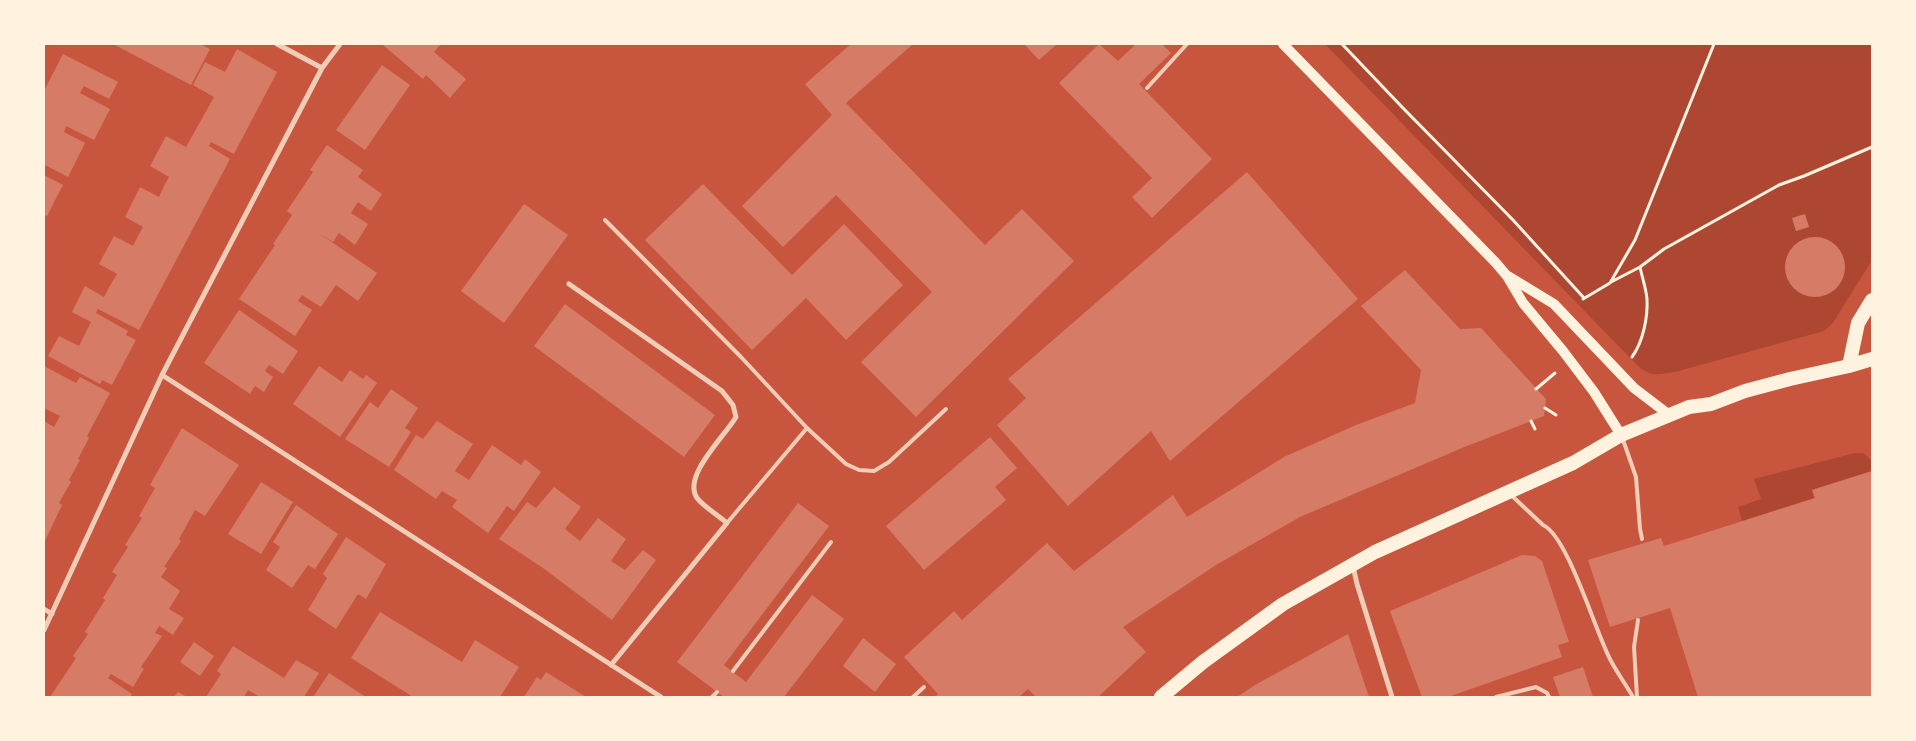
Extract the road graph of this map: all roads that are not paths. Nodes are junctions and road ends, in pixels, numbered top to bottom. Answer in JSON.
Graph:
{"nodes":[{"id":1,"x":277,"y":44,"type":"edge"},
{"id":2,"x":340,"y":44,"type":"edge"},
{"id":3,"x":1186,"y":44,"type":"edge"},
{"id":4,"x":1283,"y":44,"type":"edge"},
{"id":5,"x":322,"y":68,"type":"junction"},
{"id":6,"x":1147,"y":88,"type":"dead end"},
{"id":7,"x":605,"y":220,"type":"dead end"},
{"id":8,"x":1507,"y":276,"type":"junction"},
{"id":9,"x":568,"y":284,"type":"dead end"},
{"id":10,"x":1872,"y":300,"type":"edge"},
{"id":11,"x":1872,"y":359,"type":"edge"},
{"id":12,"x":1849,"y":366,"type":"junction"},
{"id":13,"x":162,"y":375,"type":"junction"},
{"id":14,"x":946,"y":409,"type":"dead end"},
{"id":15,"x":1668,"y":414,"type":"junction"},
{"id":16,"x":808,"y":428,"type":"junction"},
{"id":17,"x":1621,"y":435,"type":"junction"},
{"id":18,"x":1508,"y":492,"type":"junction"},
{"id":19,"x":727,"y":523,"type":"junction"},
{"id":20,"x":1642,"y":539,"type":"dead end"},
{"id":21,"x":831,"y":542,"type":"dead end"},
{"id":22,"x":1353,"y":565,"type":"junction"},
{"id":23,"x":44,"y":609,"type":"edge"},
{"id":24,"x":52,"y":614,"type":"junction"},
{"id":25,"x":1638,"y":620,"type":"dead end"},
{"id":26,"x":44,"y":630,"type":"edge"},
{"id":27,"x":611,"y":665,"type":"junction"},
{"id":28,"x":732,"y":671,"type":"dead end"},
{"id":29,"x":924,"y":687,"type":"dead end"},
{"id":30,"x":717,"y":692,"type":"dead end"},
{"id":31,"x":661,"y":697,"type":"edge"},
{"id":32,"x":712,"y":697,"type":"edge"},
{"id":33,"x":913,"y":697,"type":"edge"},
{"id":34,"x":1161,"y":697,"type":"edge"},
{"id":35,"x":1392,"y":697,"type":"edge"},
{"id":36,"x":1496,"y":697,"type":"edge"},
{"id":37,"x":1549,"y":697,"type":"edge"},
{"id":38,"x":1633,"y":697,"type":"edge"},
{"id":39,"x":1637,"y":697,"type":"edge"}],
"edges":[{"from":1,"to":5,"type":"street"},
{"from":2,"to":5,"type":"street"},
{"from":3,"to":6,"type":"lane"},
{"from":4,"to":8,"type":"main road"},
{"from":5,"to":13,"type":"street"},
{"from":7,"to":16,"type":"lane"},
{"from":8,"to":15,"type":"main road"},
{"from":8,"to":17,"type":"main road"},
{"from":9,"to":19,"type":"street"},
{"from":10,"to":12,"type":"highway"},
{"from":11,"to":12,"type":"highway"},
{"from":12,"to":15,"type":"highway"},
{"from":13,"to":24,"type":"street"},
{"from":13,"to":27,"type":"street"},
{"from":14,"to":16,"type":"lane"},
{"from":15,"to":17,"type":"highway"},
{"from":16,"to":19,"type":"lane"},
{"from":17,"to":18,"type":"highway"},
{"from":17,"to":20,"type":"lane"},
{"from":18,"to":22,"type":"highway"},
{"from":18,"to":38,"type":"lane"},
{"from":19,"to":27,"type":"street"},
{"from":21,"to":28,"type":"lane"},
{"from":22,"to":34,"type":"highway"},
{"from":22,"to":35,"type":"street"},
{"from":23,"to":24,"type":"street"},
{"from":24,"to":26,"type":"street"},
{"from":25,"to":39,"type":"lane"},
{"from":27,"to":31,"type":"street"},
{"from":29,"to":33,"type":"lane"},
{"from":30,"to":32,"type":"lane"},
{"from":36,"to":37,"type":"lane"}]}
